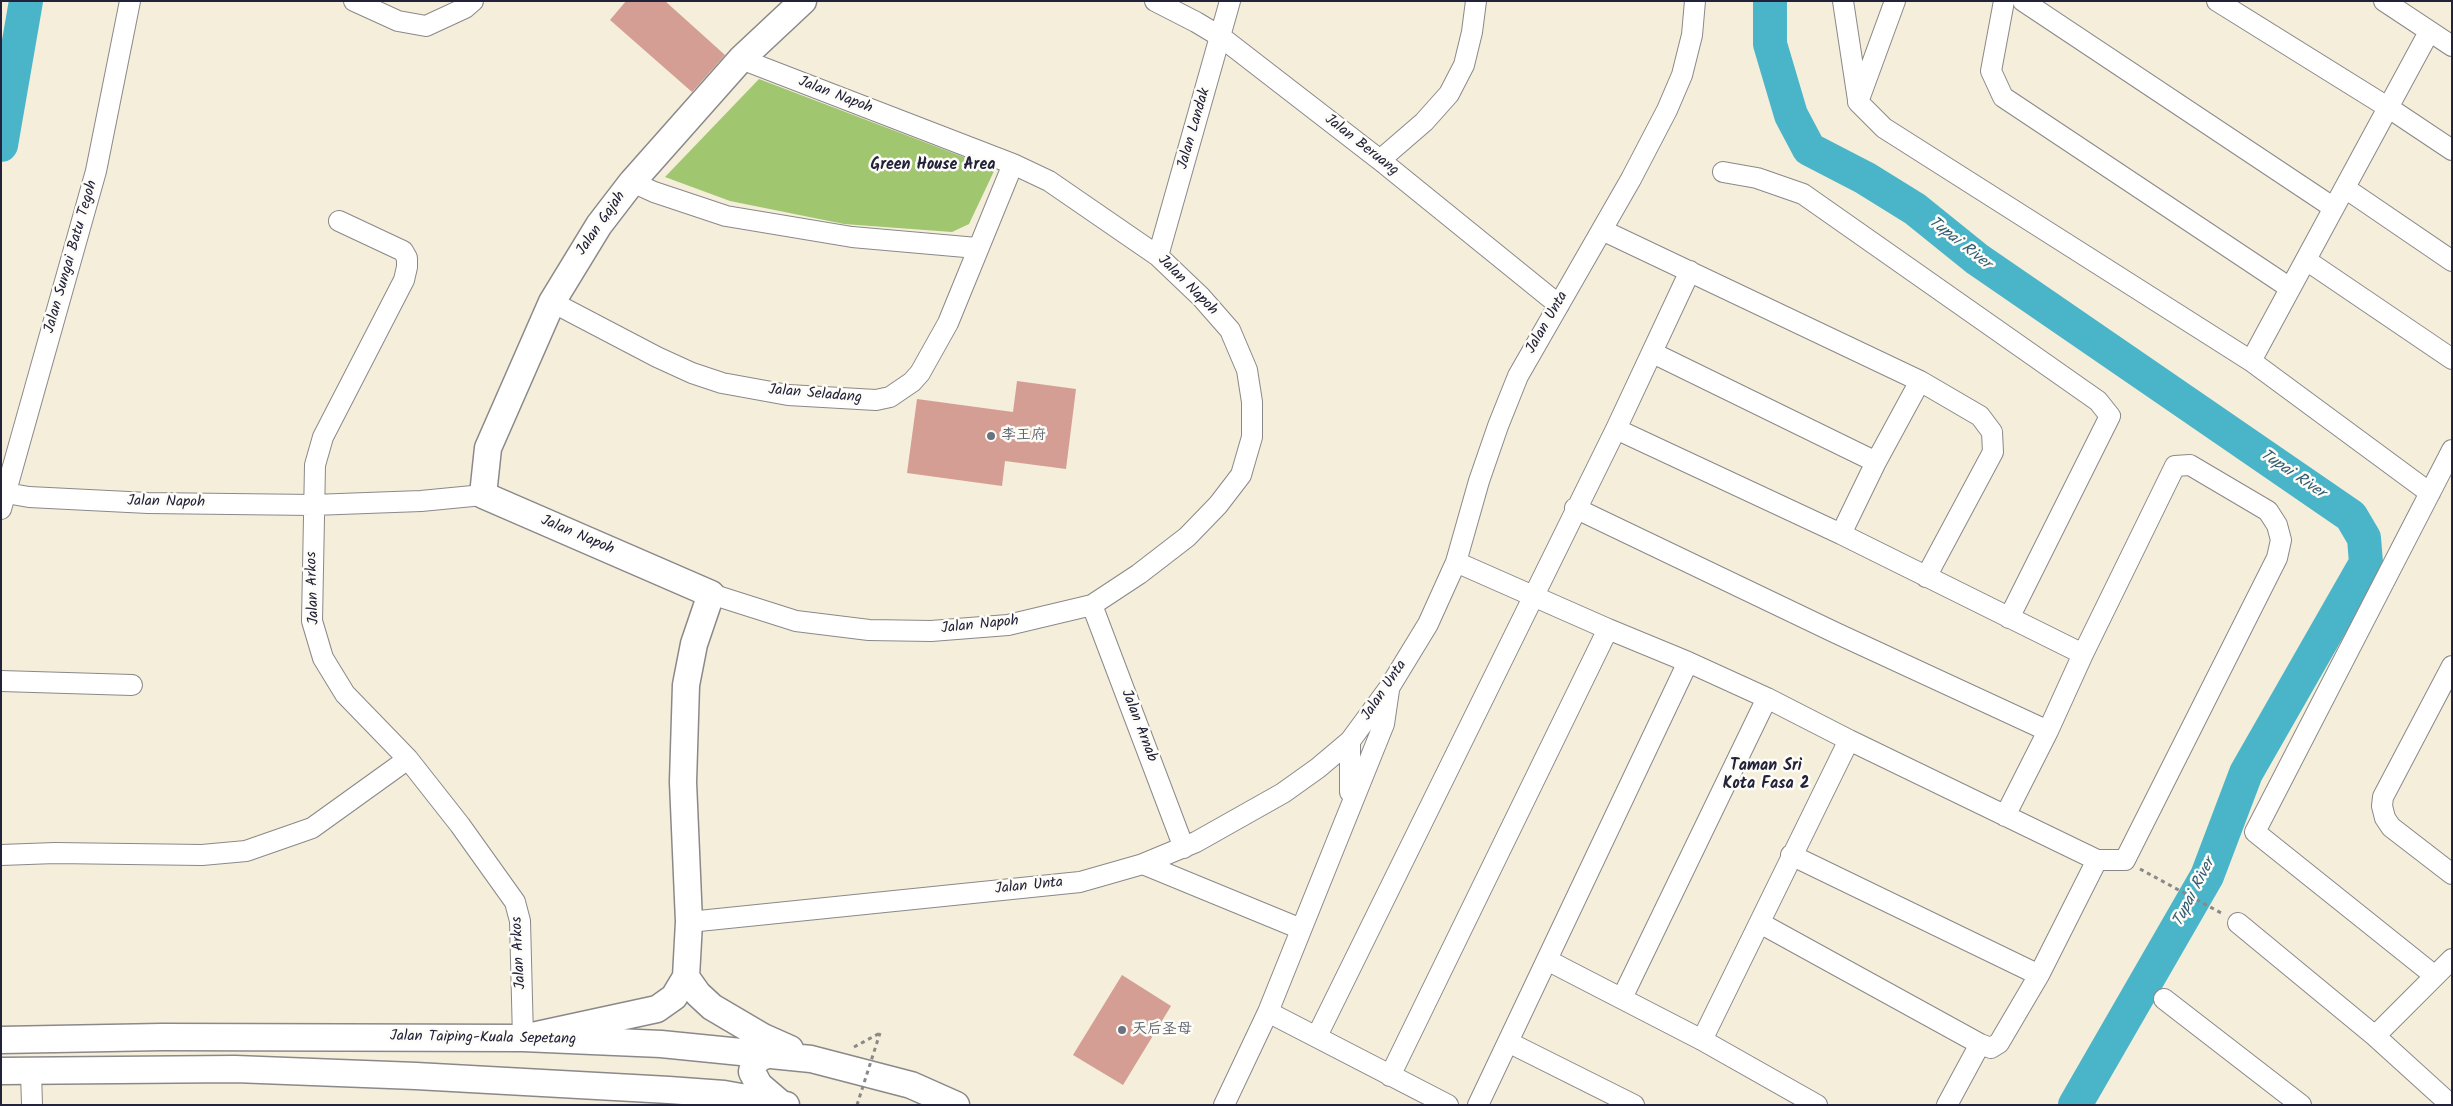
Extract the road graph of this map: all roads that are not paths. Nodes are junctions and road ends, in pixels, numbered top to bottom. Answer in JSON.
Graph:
{"nodes":[{"id":1,"x":130,"y":1,"type":"edge"},
{"id":2,"x":354,"y":1,"type":"edge"},
{"id":3,"x":473,"y":1,"type":"edge"},
{"id":4,"x":803,"y":1,"type":"edge"},
{"id":5,"x":1155,"y":1,"type":"edge"},
{"id":6,"x":1230,"y":1,"type":"edge"},
{"id":7,"x":1476,"y":1,"type":"edge"},
{"id":8,"x":1694,"y":1,"type":"edge"},
{"id":9,"x":1843,"y":1,"type":"edge"},
{"id":10,"x":1895,"y":1,"type":"edge"},
{"id":11,"x":2004,"y":1,"type":"edge"},
{"id":12,"x":2023,"y":1,"type":"edge"},
{"id":13,"x":2217,"y":1,"type":"edge"},
{"id":14,"x":2384,"y":1,"type":"edge"},
{"id":15,"x":2429,"y":32,"type":"junction"},
{"id":16,"x":1221,"y":37,"type":"junction"},
{"id":17,"x":2452,"y":46,"type":"edge"},
{"id":18,"x":742,"y":59,"type":"junction"},
{"id":19,"x":1858,"y":102,"type":"junction"},
{"id":20,"x":2389,"y":108,"type":"junction"},
{"id":21,"x":2452,"y":150,"type":"edge"},
{"id":22,"x":1380,"y":160,"type":"junction"},
{"id":23,"x":1013,"y":164,"type":"junction"},
{"id":24,"x":1723,"y":172,"type":"dead end"},
{"id":25,"x":632,"y":182,"type":"junction"},
{"id":26,"x":2345,"y":188,"type":"junction"},
{"id":27,"x":2334,"y":208,"type":"junction"},
{"id":28,"x":339,"y":221,"type":"dead end"},
{"id":29,"x":1602,"y":230,"type":"junction"},
{"id":30,"x":977,"y":248,"type":"junction"},
{"id":31,"x":1158,"y":256,"type":"junction"},
{"id":32,"x":2306,"y":260,"type":"junction"},
{"id":33,"x":2452,"y":261,"type":"edge"},
{"id":34,"x":1690,"y":271,"type":"junction"},
{"id":35,"x":2290,"y":288,"type":"junction"},
{"id":36,"x":552,"y":302,"type":"junction"},
{"id":37,"x":1559,"y":305,"type":"junction"},
{"id":38,"x":1653,"y":353,"type":"junction"},
{"id":39,"x":2452,"y":359,"type":"edge"},
{"id":40,"x":2251,"y":361,"type":"junction"},
{"id":41,"x":1920,"y":382,"type":"junction"},
{"id":42,"x":1616,"y":429,"type":"junction"},
{"id":43,"x":2452,"y":450,"type":"edge"},
{"id":44,"x":1876,"y":462,"type":"junction"},
{"id":45,"x":2430,"y":493,"type":"junction"},
{"id":46,"x":483,"y":495,"type":"junction"},
{"id":47,"x":4,"y":501,"type":"edge"},
{"id":48,"x":313,"y":505,"type":"junction"},
{"id":49,"x":1575,"y":508,"type":"junction"},
{"id":50,"x":1841,"y":534,"type":"junction"},
{"id":51,"x":1456,"y":562,"type":"junction"},
{"id":52,"x":1926,"y":577,"type":"junction"},
{"id":53,"x":711,"y":594,"type":"junction"},
{"id":54,"x":1534,"y":595,"type":"junction"},
{"id":55,"x":1092,"y":605,"type":"junction"},
{"id":56,"x":2009,"y":618,"type":"junction"},
{"id":57,"x":1608,"y":630,"type":"junction"},
{"id":58,"x":2083,"y":654,"type":"junction"},
{"id":59,"x":1688,"y":662,"type":"junction"},
{"id":60,"x":2452,"y":666,"type":"edge"},
{"id":61,"x":1,"y":681,"type":"edge"},
{"id":62,"x":132,"y":685,"type":"dead end"},
{"id":63,"x":1389,"y":688,"type":"junction"},
{"id":64,"x":1767,"y":698,"type":"junction"},
{"id":65,"x":2048,"y":730,"type":"junction"},
{"id":66,"x":1849,"y":740,"type":"junction"},
{"id":67,"x":1350,"y":742,"type":"junction"},
{"id":68,"x":408,"y":759,"type":"junction"},
{"id":69,"x":1349,"y":809,"type":"junction"},
{"id":70,"x":2005,"y":816,"type":"junction"},
{"id":71,"x":1184,"y":848,"type":"junction"},
{"id":72,"x":1,"y":855,"type":"edge"},
{"id":73,"x":1791,"y":856,"type":"junction"},
{"id":74,"x":2097,"y":860,"type":"junction"},
{"id":75,"x":1143,"y":864,"type":"junction"},
{"id":76,"x":2452,"y":874,"type":"edge"},
{"id":77,"x":2230,"y":919,"type":"road end"},
{"id":78,"x":689,"y":922,"type":"junction"},
{"id":79,"x":1760,"y":923,"type":"junction"},
{"id":80,"x":1301,"y":929,"type":"junction"},
{"id":81,"x":2452,"y":959,"type":"edge"},
{"id":82,"x":1546,"y":960,"type":"junction"},
{"id":83,"x":2039,"y":975,"type":"junction"},
{"id":84,"x":2434,"y":976,"type":"junction"},
{"id":85,"x":686,"y":977,"type":"junction"},
{"id":86,"x":1622,"y":998,"type":"junction"},
{"id":87,"x":2164,"y":999,"type":"dead end"},
{"id":88,"x":1268,"y":1012,"type":"junction"},
{"id":89,"x":1318,"y":1036,"type":"junction"},
{"id":90,"x":2375,"y":1036,"type":"junction"},
{"id":91,"x":523,"y":1038,"type":"junction"},
{"id":92,"x":1,"y":1040,"type":"edge"},
{"id":93,"x":1702,"y":1040,"type":"junction"},
{"id":94,"x":1508,"y":1042,"type":"junction"},
{"id":95,"x":1980,"y":1044,"type":"junction"},
{"id":96,"x":768,"y":1054,"type":"junction"},
{"id":97,"x":811,"y":1058,"type":"junction"},
{"id":98,"x":1,"y":1071,"type":"edge"},
{"id":99,"x":31,"y":1072,"type":"junction"},
{"id":100,"x":1390,"y":1076,"type":"junction"},
{"id":101,"x":2438,"y":1100,"type":"edge"},
{"id":102,"x":2294,"y":1103,"type":"edge"},
{"id":103,"x":783,"y":1104,"type":"edge"},
{"id":104,"x":32,"y":1105,"type":"edge"},
{"id":105,"x":956,"y":1105,"type":"edge"},
{"id":106,"x":1224,"y":1105,"type":"edge"},
{"id":107,"x":1448,"y":1105,"type":"edge"},
{"id":108,"x":1478,"y":1105,"type":"edge"},
{"id":109,"x":1634,"y":1105,"type":"edge"},
{"id":110,"x":1817,"y":1105,"type":"edge"},
{"id":111,"x":1947,"y":1105,"type":"edge"}],
"edges":[{"from":1,"to":47,"type":"street","name":"Jalan Sungai Batu Tegoh"},
{"from":2,"to":3,"type":"street"},
{"from":4,"to":18,"type":"main road","name":"Jalan Gajah"},
{"from":5,"to":16,"type":"street","name":"Jalan Beruang"},
{"from":6,"to":16,"type":"street","name":"Jalan Landak"},
{"from":7,"to":22,"type":"street"},
{"from":8,"to":29,"type":"street","name":"Jalan Unta"},
{"from":9,"to":19,"type":"street"},
{"from":10,"to":19,"type":"street"},
{"from":11,"to":35,"type":"street"},
{"from":12,"to":27,"type":"street"},
{"from":13,"to":20,"type":"street"},
{"from":14,"to":15,"type":"street"},
{"from":15,"to":17,"type":"street"},
{"from":15,"to":20,"type":"street"},
{"from":16,"to":22,"type":"street","name":"Jalan Beruang"},
{"from":16,"to":31,"type":"street","name":"Jalan Landak"},
{"from":18,"to":23,"type":"street","name":"Jalan Napoh"},
{"from":18,"to":25,"type":"main road","name":"Jalan Gajah"},
{"from":19,"to":40,"type":"street"},
{"from":20,"to":21,"type":"street"},
{"from":20,"to":26,"type":"street"},
{"from":22,"to":37,"type":"street","name":"Jalan Beruang"},
{"from":23,"to":30,"type":"street","name":"Jalan Seladang"},
{"from":23,"to":31,"type":"street","name":"Jalan Napoh"},
{"from":24,"to":56,"type":"street"},
{"from":25,"to":30,"type":"street"},
{"from":25,"to":36,"type":"main road","name":"Jalan Gajah"},
{"from":26,"to":27,"type":"street"},
{"from":26,"to":33,"type":"street"},
{"from":27,"to":32,"type":"street"},
{"from":28,"to":48,"type":"street","name":"Jalan Arkos"},
{"from":29,"to":34,"type":"street"},
{"from":29,"to":37,"type":"street","name":"Jalan Unta"},
{"from":30,"to":36,"type":"street","name":"Jalan Seladang"},
{"from":31,"to":55,"type":"street","name":"Jalan Napoh"},
{"from":32,"to":35,"type":"street"},
{"from":32,"to":39,"type":"street"},
{"from":34,"to":38,"type":"street"},
{"from":34,"to":41,"type":"street"},
{"from":35,"to":40,"type":"street"},
{"from":36,"to":46,"type":"main road","name":"Jalan Gajah"},
{"from":37,"to":51,"type":"street","name":"Jalan Unta"},
{"from":38,"to":42,"type":"street"},
{"from":38,"to":44,"type":"street"},
{"from":40,"to":45,"type":"street"},
{"from":41,"to":44,"type":"street"},
{"from":41,"to":52,"type":"street"},
{"from":42,"to":49,"type":"street"},
{"from":42,"to":50,"type":"street"},
{"from":43,"to":45,"type":"street"},
{"from":44,"to":50,"type":"street"},
{"from":45,"to":84,"type":"street"},
{"from":46,"to":48,"type":"street","name":"Jalan Napoh"},
{"from":46,"to":53,"type":"main road","name":"Jalan Napoh"},
{"from":47,"to":48,"type":"street","name":"Jalan Napoh"},
{"from":48,"to":68,"type":"street","name":"Jalan Arkos"},
{"from":49,"to":54,"type":"street"},
{"from":49,"to":65,"type":"street"},
{"from":50,"to":52,"type":"street"},
{"from":51,"to":54,"type":"street"},
{"from":51,"to":63,"type":"street","name":"Jalan Unta"},
{"from":52,"to":56,"type":"street"},
{"from":53,"to":55,"type":"street","name":"Jalan Napoh"},
{"from":53,"to":78,"type":"main road"},
{"from":54,"to":57,"type":"street"},
{"from":54,"to":89,"type":"street"},
{"from":55,"to":71,"type":"street","name":"Jalan Arnab"},
{"from":56,"to":58,"type":"street"},
{"from":57,"to":59,"type":"street"},
{"from":57,"to":100,"type":"street"},
{"from":58,"to":65,"type":"street"},
{"from":58,"to":74,"type":"street"},
{"from":59,"to":64,"type":"street"},
{"from":59,"to":82,"type":"street"},
{"from":60,"to":76,"type":"street"},
{"from":61,"to":62,"type":"street"},
{"from":63,"to":67,"type":"street","name":"Jalan Unta"},
{"from":63,"to":69,"type":"street"},
{"from":64,"to":66,"type":"street"},
{"from":64,"to":86,"type":"street"},
{"from":65,"to":70,"type":"street"},
{"from":66,"to":70,"type":"street"},
{"from":66,"to":73,"type":"street"},
{"from":67,"to":69,"type":"street"},
{"from":67,"to":71,"type":"street","name":"Jalan Unta"},
{"from":68,"to":72,"type":"street"},
{"from":68,"to":91,"type":"street","name":"Jalan Arkos"},
{"from":69,"to":80,"type":"street"},
{"from":70,"to":74,"type":"street"},
{"from":71,"to":75,"type":"street","name":"Jalan Unta"},
{"from":73,"to":79,"type":"street"},
{"from":73,"to":83,"type":"street"},
{"from":74,"to":83,"type":"street"},
{"from":75,"to":78,"type":"street","name":"Jalan Unta"},
{"from":75,"to":80,"type":"street"},
{"from":77,"to":90,"type":"street"},
{"from":78,"to":85,"type":"main road"},
{"from":79,"to":93,"type":"street"},
{"from":79,"to":95,"type":"street"},
{"from":80,"to":88,"type":"street"},
{"from":81,"to":84,"type":"street"},
{"from":82,"to":86,"type":"street"},
{"from":82,"to":94,"type":"street"},
{"from":83,"to":95,"type":"street"},
{"from":84,"to":90,"type":"street"},
{"from":85,"to":91,"type":"main road"},
{"from":85,"to":97,"type":"main road"},
{"from":86,"to":93,"type":"street"},
{"from":87,"to":102,"type":"street"},
{"from":88,"to":89,"type":"street"},
{"from":88,"to":106,"type":"street"},
{"from":89,"to":100,"type":"street"},
{"from":90,"to":101,"type":"street"},
{"from":91,"to":92,"type":"main road","name":"Jalan Taiping-Kuala Sepetang"},
{"from":91,"to":96,"type":"main road","name":"Jalan Taiping-Kuala Sepetang"},
{"from":93,"to":110,"type":"street"},
{"from":94,"to":108,"type":"street"},
{"from":94,"to":109,"type":"street"},
{"from":95,"to":111,"type":"street"},
{"from":96,"to":97,"type":"main road","name":"Jalan Taiping-Kuala Sepetang"},
{"from":96,"to":103,"type":"main road"},
{"from":97,"to":105,"type":"main road","name":"Jalan Taiping-Kuala Sepetang"},
{"from":98,"to":99,"type":"main road"},
{"from":99,"to":103,"type":"main road"},
{"from":99,"to":104,"type":"street"},
{"from":100,"to":107,"type":"street"}]}
